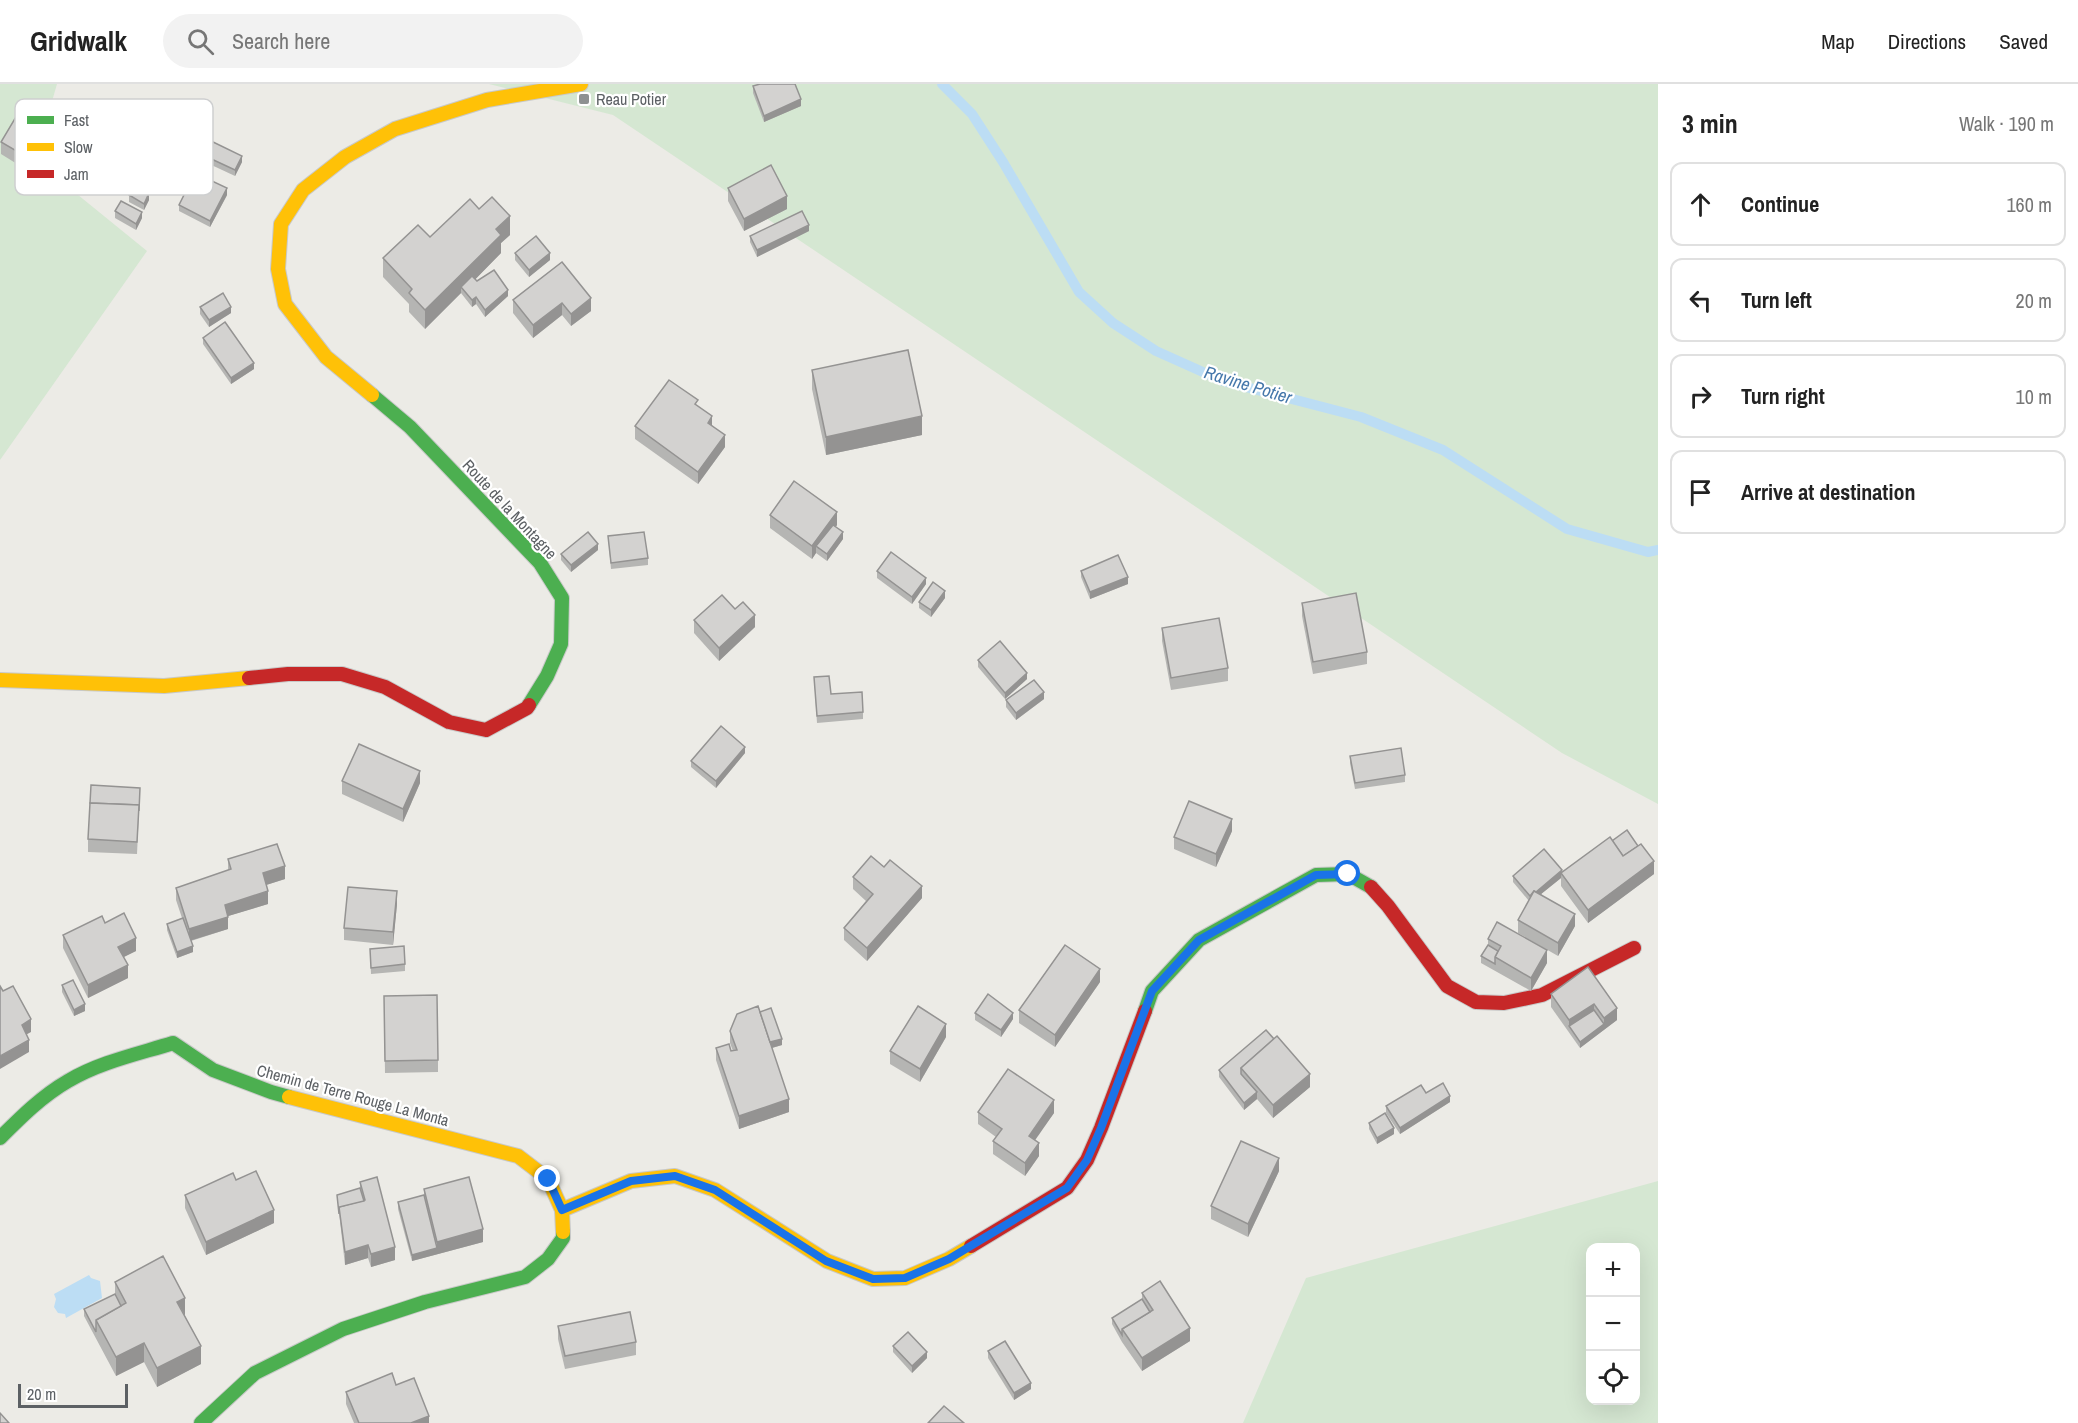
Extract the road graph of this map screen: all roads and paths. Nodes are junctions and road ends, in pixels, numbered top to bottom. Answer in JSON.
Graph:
{"nodes":[{"id":1,"x":581,"y":84,"type":"edge"},
{"id":2,"x":0,"y":680,"type":"edge"},
{"id":3,"x":1634,"y":948,"type":"dead end"},
{"id":4,"x":0,"y":1138,"type":"edge"},
{"id":5,"x":562,"y":1210,"type":"junction"},
{"id":6,"x":201,"y":1423,"type":"edge"}],
"edges":[{"from":1,"to":2,"type":"street","name":"Route de la Montagne"},
{"from":3,"to":5,"type":"street"},
{"from":4,"to":5,"type":"street","name":"Chemin de Terre Rouge La Monta"},
{"from":5,"to":6,"type":"street","name":"Chemin de Terre Rouge La Monta"}]}
